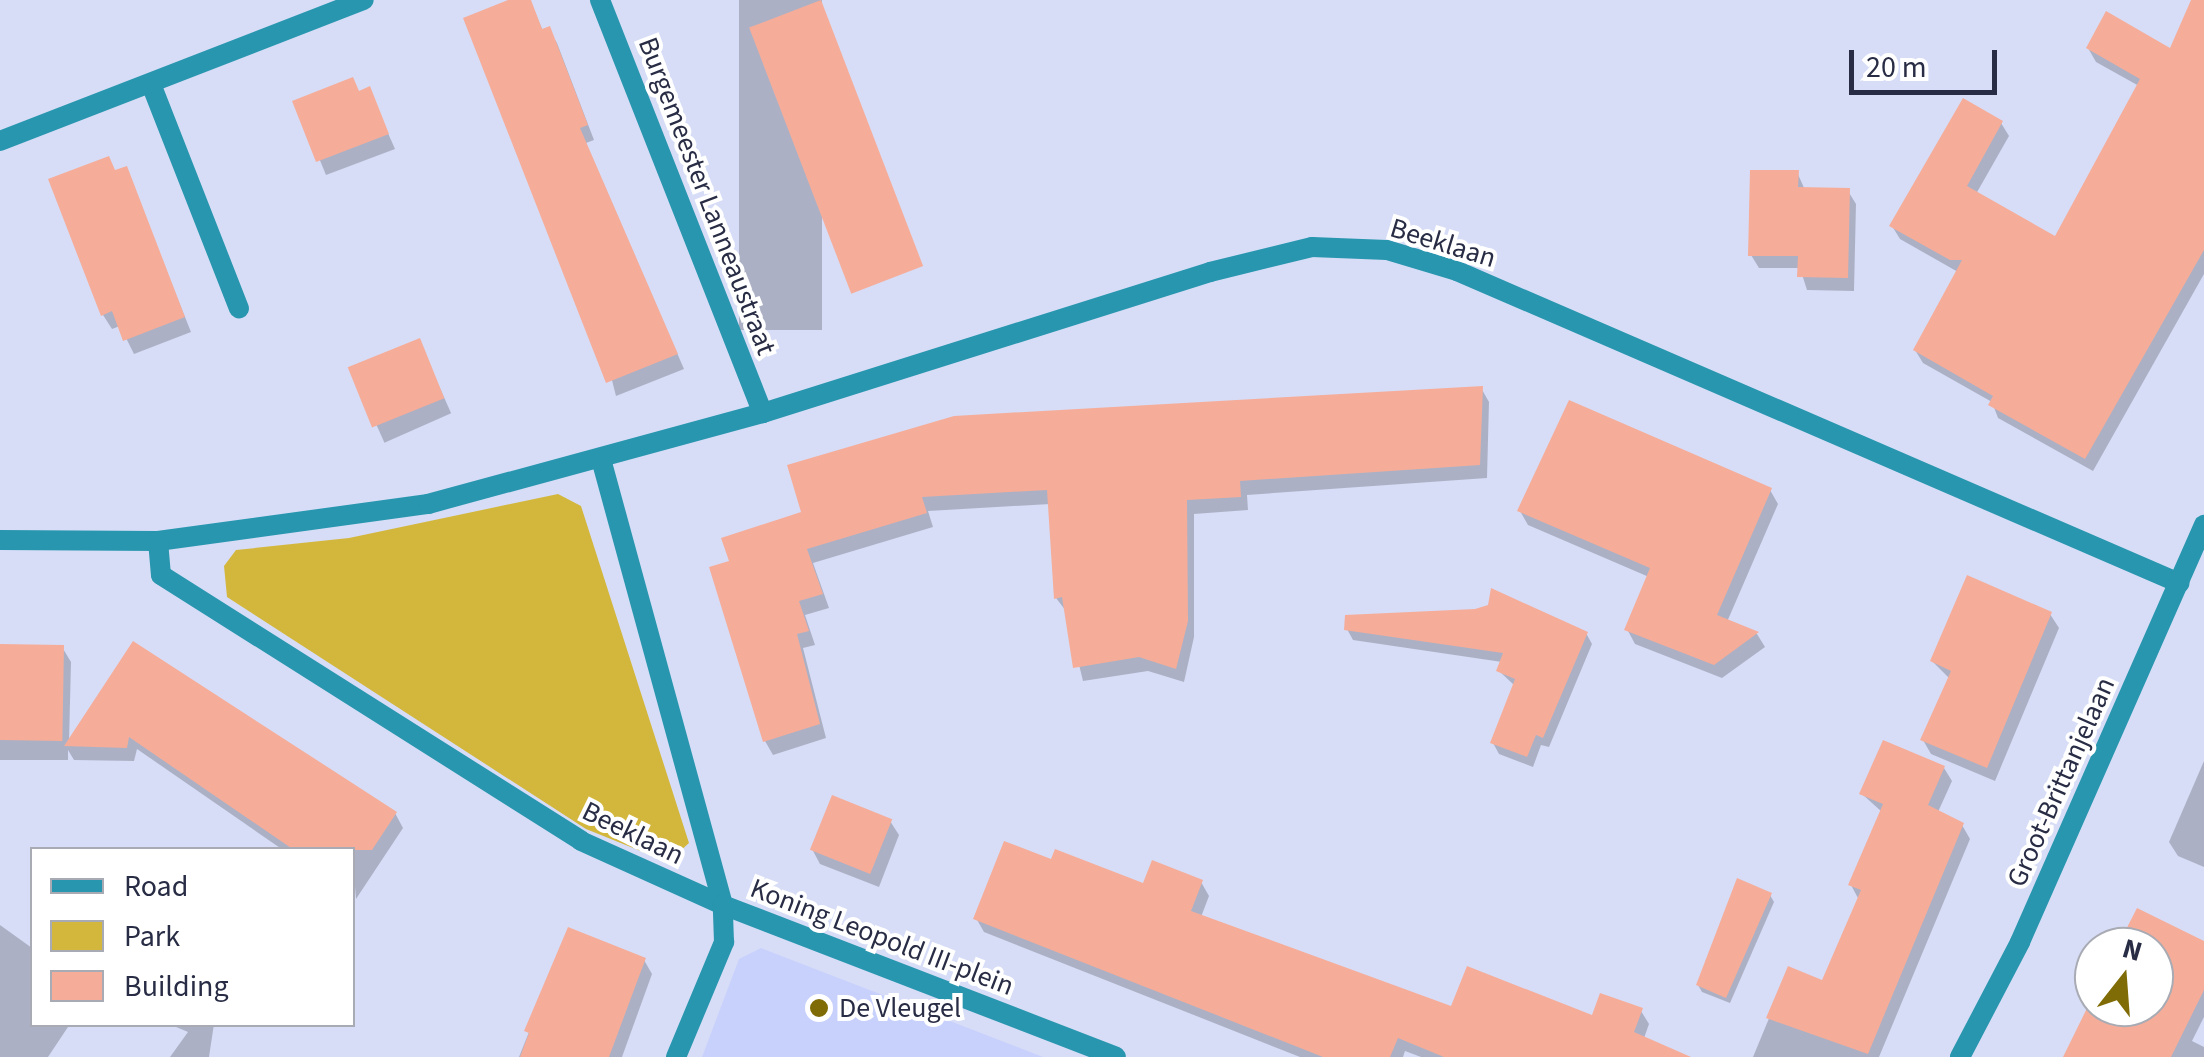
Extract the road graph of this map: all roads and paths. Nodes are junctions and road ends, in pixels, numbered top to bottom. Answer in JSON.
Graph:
{"nodes":[{"id":1,"x":364,"y":0,"type":"edge"},
{"id":2,"x":600,"y":0,"type":"edge"},
{"id":3,"x":151,"y":84,"type":"junction"},
{"id":4,"x":0,"y":141,"type":"edge"},
{"id":5,"x":239,"y":308,"type":"dead end"},
{"id":6,"x":763,"y":413,"type":"junction"},
{"id":7,"x":600,"y":458,"type":"junction"},
{"id":8,"x":2204,"y":525,"type":"edge"},
{"id":9,"x":0,"y":540,"type":"edge"},
{"id":10,"x":158,"y":540,"type":"junction"},
{"id":11,"x":2179,"y":583,"type":"junction"},
{"id":12,"x":722,"y":905,"type":"junction"},
{"id":13,"x":676,"y":1057,"type":"edge"},
{"id":14,"x":1116,"y":1057,"type":"edge"},
{"id":15,"x":1960,"y":1057,"type":"edge"}],
"edges":[{"from":1,"to":3,"type":"street"},
{"from":2,"to":6,"type":"street","name":"Burgemeester Lanneaustraat"},
{"from":3,"to":4,"type":"street"},
{"from":3,"to":5,"type":"street"},
{"from":6,"to":7,"type":"street","name":"Beeklaan"},
{"from":6,"to":11,"type":"street","name":"Beeklaan"},
{"from":7,"to":10,"type":"street","name":"Beeklaan"},
{"from":7,"to":12,"type":"street","name":"Beeklaan"},
{"from":8,"to":11,"type":"street","name":"Groot-Brittanjelaan"},
{"from":9,"to":10,"type":"street","name":"Beeklaan"},
{"from":10,"to":12,"type":"street","name":"Beeklaan"},
{"from":11,"to":15,"type":"street","name":"Groot-Brittanjelaan"},
{"from":12,"to":13,"type":"street","name":"Koning Leopold III-plein"},
{"from":12,"to":14,"type":"street","name":"Koning Leopold III-plein"}]}
